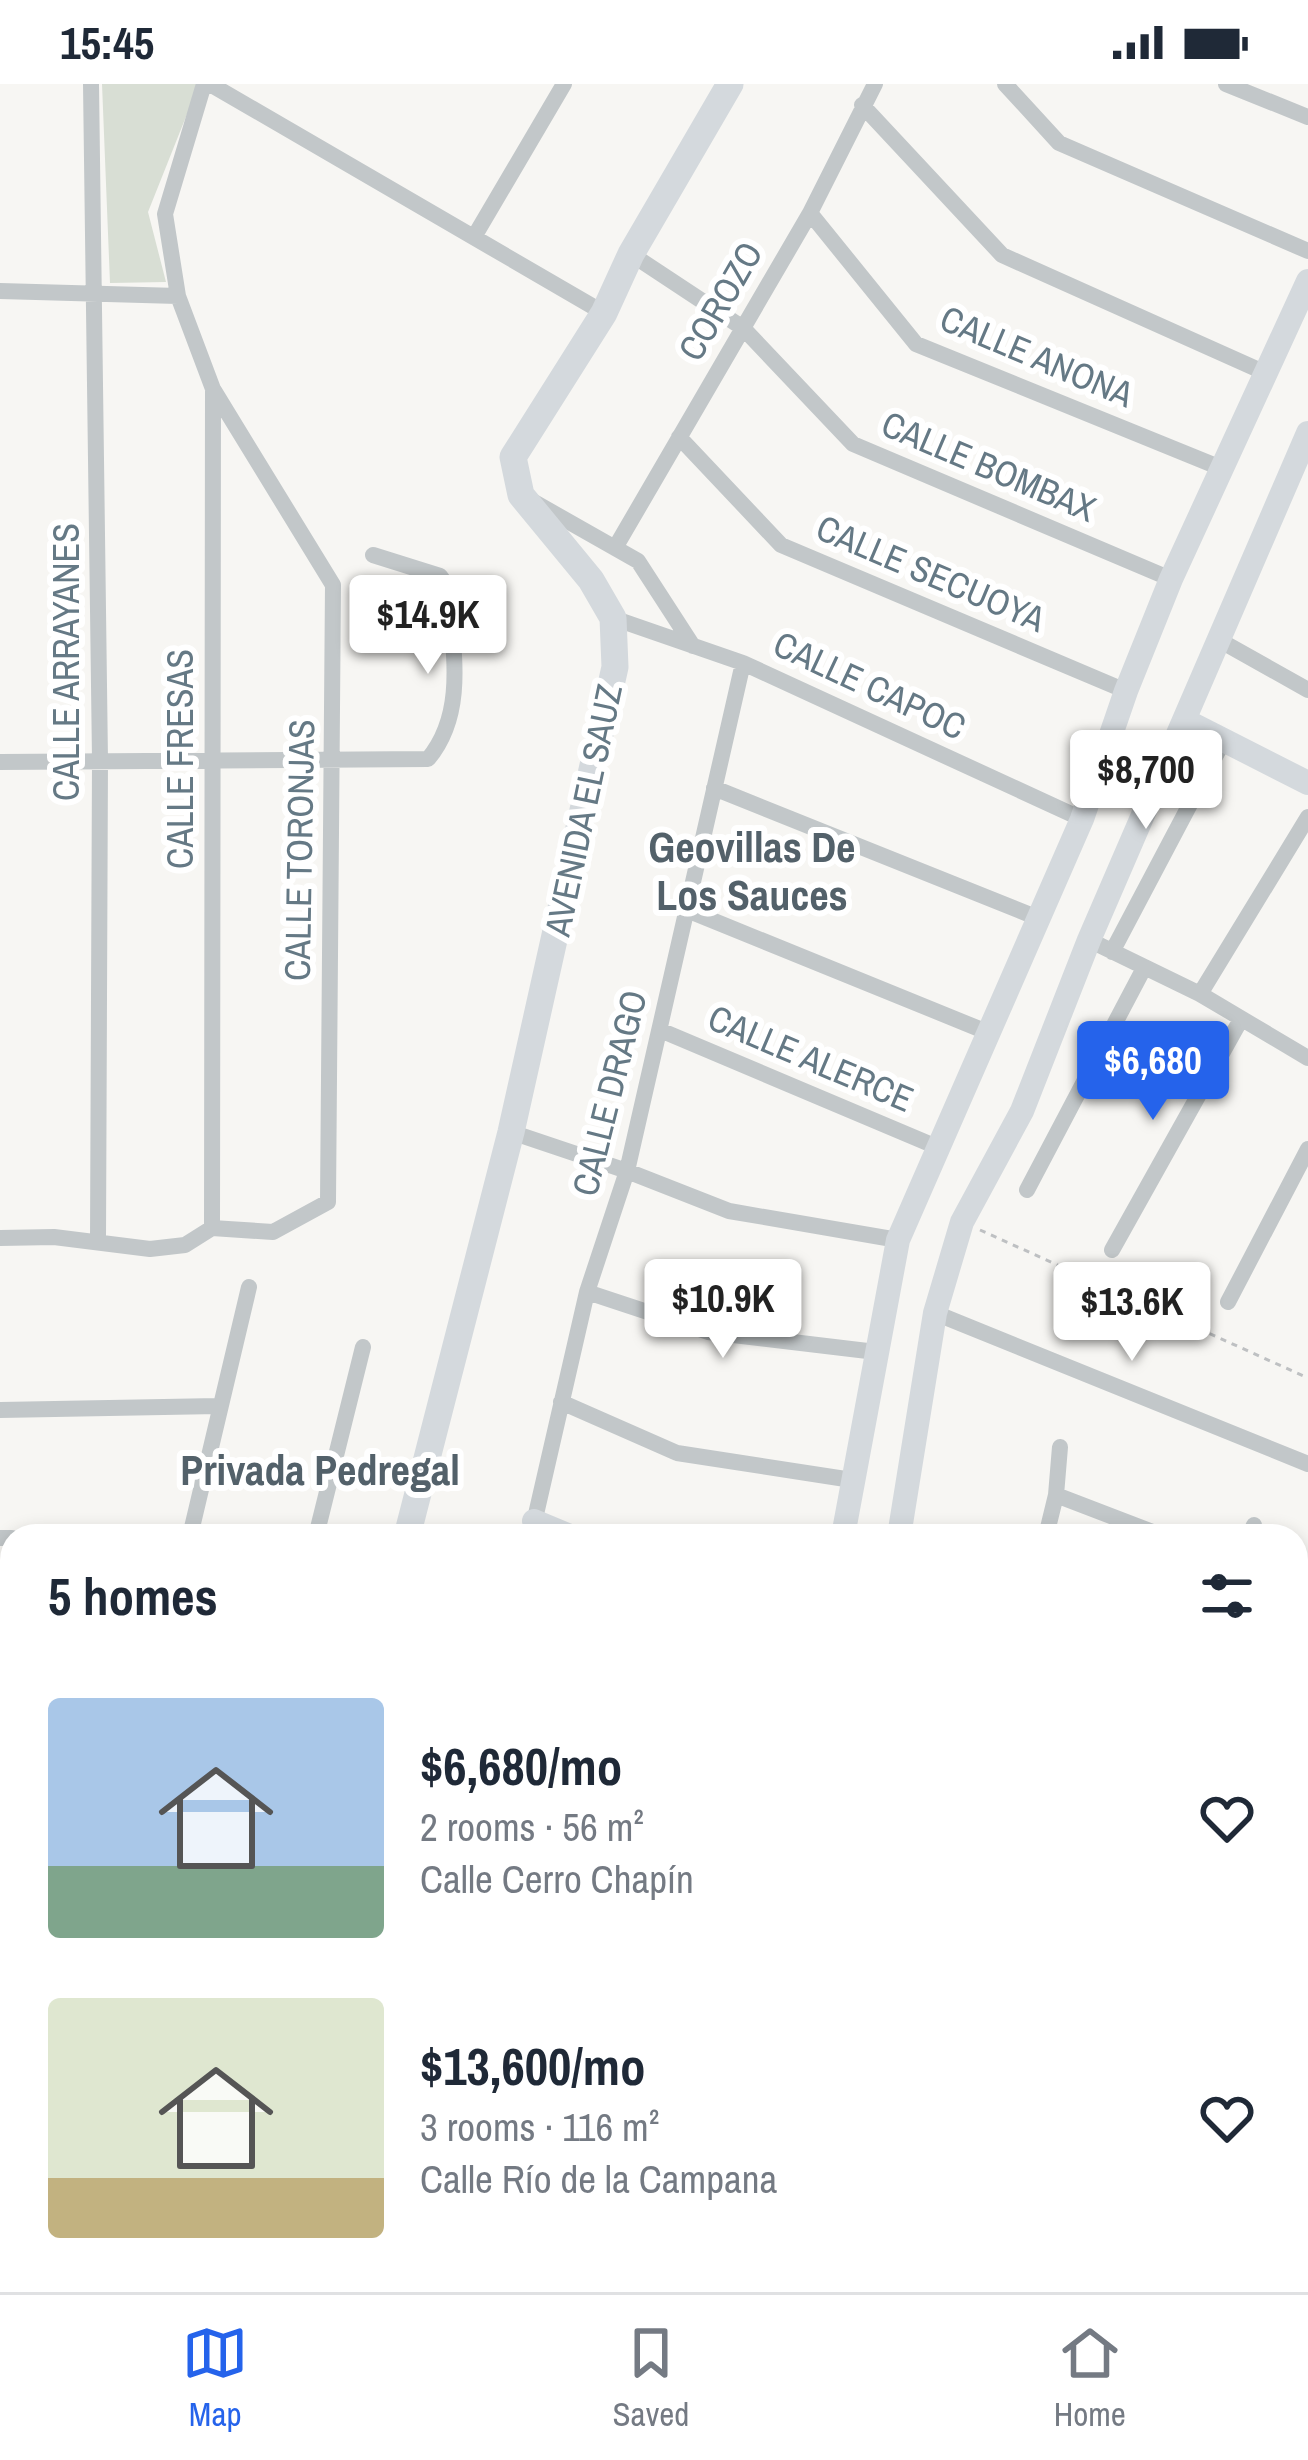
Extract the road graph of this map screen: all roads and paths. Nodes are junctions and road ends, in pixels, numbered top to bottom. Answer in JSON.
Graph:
{"nodes":[{"id":1,"x":92,"y":84,"type":"edge"},
{"id":2,"x":207,"y":84,"type":"edge"},
{"id":3,"x":563,"y":84,"type":"edge"},
{"id":4,"x":730,"y":84,"type":"edge"},
{"id":5,"x":875,"y":84,"type":"edge"},
{"id":6,"x":1005,"y":84,"type":"edge"},
{"id":7,"x":1226,"y":84,"type":"edge"},
{"id":8,"x":862,"y":105,"type":"junction"},
{"id":9,"x":1308,"y":116,"type":"edge"},
{"id":10,"x":810,"y":213,"type":"junction"},
{"id":11,"x":474,"y":237,"type":"junction"},
{"id":12,"x":1308,"y":251,"type":"edge"},
{"id":13,"x":631,"y":254,"type":"junction"},
{"id":14,"x":1308,"y":281,"type":"edge"},
{"id":15,"x":0,"y":291,"type":"edge"},
{"id":16,"x":97,"y":292,"type":"junction"},
{"id":17,"x":178,"y":296,"type":"junction"},
{"id":18,"x":604,"y":314,"type":"junction"},
{"id":19,"x":743,"y":328,"type":"junction"},
{"id":20,"x":1268,"y":374,"type":"junction"},
{"id":21,"x":213,"y":389,"type":"junction"},
{"id":22,"x":1308,"y":433,"type":"edge"},
{"id":23,"x":680,"y":437,"type":"junction"},
{"id":24,"x":1221,"y":469,"type":"junction"},
{"id":25,"x":521,"y":495,"type":"junction"},
{"id":26,"x":615,"y":548,"type":"junction"},
{"id":27,"x":373,"y":555,"type":"dead end"},
{"id":28,"x":1171,"y":579,"type":"junction"},
{"id":29,"x":613,"y":618,"type":"junction"},
{"id":30,"x":1219,"y":640,"type":"junction"},
{"id":31,"x":693,"y":646,"type":"junction"},
{"id":32,"x":742,"y":663,"type":"junction"},
{"id":33,"x":1308,"y":689,"type":"edge"},
{"id":34,"x":1126,"y":691,"type":"junction"},
{"id":35,"x":1184,"y":720,"type":"junction"},
{"id":36,"x":1225,"y":738,"type":"junction"},
{"id":37,"x":100,"y":760,"type":"junction"},
{"id":38,"x":334,"y":760,"type":"junction"},
{"id":39,"x":0,"y":762,"type":"edge"},
{"id":40,"x":214,"y":762,"type":"junction"},
{"id":41,"x":1308,"y":783,"type":"edge"},
{"id":42,"x":714,"y":788,"type":"junction"},
{"id":43,"x":1308,"y":818,"type":"edge"},
{"id":44,"x":1082,"y":819,"type":"junction"},
{"id":45,"x":687,"y":910,"type":"junction"},
{"id":46,"x":1038,"y":918,"type":"junction"},
{"id":47,"x":1100,"y":946,"type":"junction"},
{"id":48,"x":1144,"y":968,"type":"junction"},
{"id":49,"x":1200,"y":994,"type":"junction"},
{"id":50,"x":1240,"y":1021,"type":"junction"},
{"id":51,"x":660,"y":1030,"type":"junction"},
{"id":52,"x":987,"y":1031,"type":"junction"},
{"id":53,"x":1308,"y":1058,"type":"edge"},
{"id":54,"x":512,"y":1132,"type":"junction"},
{"id":55,"x":937,"y":1147,"type":"junction"},
{"id":56,"x":1308,"y":1149,"type":"edge"},
{"id":57,"x":627,"y":1171,"type":"junction"},
{"id":58,"x":1027,"y":1190,"type":"dead end"},
{"id":59,"x":962,"y":1222,"type":"junction"},
{"id":60,"x":212,"y":1228,"type":"junction"},
{"id":61,"x":0,"y":1238,"type":"edge"},
{"id":62,"x":98,"y":1240,"type":"junction"},
{"id":63,"x":898,"y":1240,"type":"junction"},
{"id":64,"x":1112,"y":1250,"type":"dead end"},
{"id":65,"x":249,"y":1287,"type":"dead end"},
{"id":66,"x":587,"y":1292,"type":"junction"},
{"id":67,"x":1228,"y":1302,"type":"dead end"},
{"id":68,"x":935,"y":1313,"type":"junction"},
{"id":69,"x":363,"y":1347,"type":"dead end"},
{"id":70,"x":876,"y":1352,"type":"junction"},
{"id":71,"x":1308,"y":1378,"type":"edge"},
{"id":72,"x":561,"y":1402,"type":"junction"},
{"id":73,"x":218,"y":1406,"type":"junction"},
{"id":74,"x":0,"y":1410,"type":"edge"},
{"id":75,"x":1060,"y":1447,"type":"dead end"},
{"id":76,"x":1308,"y":1464,"type":"edge"},
{"id":77,"x":852,"y":1480,"type":"junction"},
{"id":78,"x":1056,"y":1495,"type":"junction"},
{"id":79,"x":193,"y":1524,"type":"edge"},
{"id":80,"x":319,"y":1524,"type":"edge"},
{"id":81,"x":410,"y":1524,"type":"edge"},
{"id":82,"x":533,"y":1524,"type":"edge"},
{"id":83,"x":844,"y":1524,"type":"edge"},
{"id":84,"x":901,"y":1524,"type":"edge"},
{"id":85,"x":1049,"y":1524,"type":"edge"},
{"id":86,"x":1132,"y":1524,"type":"edge"}],
"edges":[{"from":1,"to":16,"type":"street","name":"CALLE ARRAYANES"},
{"from":2,"to":11,"type":"street"},
{"from":2,"to":17,"type":"street","name":"CALLE FRESAS"},
{"from":3,"to":11,"type":"street"},
{"from":4,"to":13,"type":"main road"},
{"from":5,"to":8,"type":"street","name":"COROZO"},
{"from":6,"to":12,"type":"street"},
{"from":7,"to":9,"type":"street"},
{"from":8,"to":10,"type":"street","name":"COROZO"},
{"from":8,"to":20,"type":"street"},
{"from":10,"to":19,"type":"street","name":"COROZO"},
{"from":10,"to":24,"type":"street","name":"CALLE ANONA"},
{"from":11,"to":18,"type":"street"},
{"from":13,"to":18,"type":"main road"},
{"from":13,"to":19,"type":"street","name":"CALLE BOMBAX"},
{"from":14,"to":20,"type":"main road"},
{"from":15,"to":16,"type":"street"},
{"from":16,"to":17,"type":"street"},
{"from":16,"to":37,"type":"street","name":"CALLE ARRAYANES"},
{"from":17,"to":21,"type":"street","name":"CALLE FRESAS"},
{"from":18,"to":25,"type":"main road"},
{"from":19,"to":23,"type":"street","name":"COROZO"},
{"from":19,"to":28,"type":"street","name":"CALLE BOMBAX"},
{"from":20,"to":24,"type":"main road"},
{"from":21,"to":38,"type":"street","name":"CALLE TORONJAS"},
{"from":21,"to":40,"type":"street","name":"CALLE FRESAS"},
{"from":22,"to":30,"type":"main road"},
{"from":23,"to":26,"type":"street","name":"COROZO"},
{"from":23,"to":34,"type":"street","name":"CALLE SECUOYA"},
{"from":24,"to":28,"type":"main road"},
{"from":25,"to":26,"type":"street"},
{"from":25,"to":29,"type":"main road"},
{"from":26,"to":31,"type":"street"},
{"from":27,"to":38,"type":"street"},
{"from":28,"to":34,"type":"main road"},
{"from":29,"to":31,"type":"street","name":"CALLE CAPOC"},
{"from":29,"to":54,"type":"main road","name":"AVENIDA EL SAUZ"},
{"from":30,"to":33,"type":"street"},
{"from":30,"to":35,"type":"main road"},
{"from":31,"to":32,"type":"street","name":"CALLE CAPOC"},
{"from":32,"to":42,"type":"street","name":"CALLE DRAGO"},
{"from":32,"to":44,"type":"street","name":"CALLE CAPOC"},
{"from":34,"to":44,"type":"main road"},
{"from":35,"to":36,"type":"main road"},
{"from":35,"to":47,"type":"main road"},
{"from":36,"to":41,"type":"main road"},
{"from":36,"to":47,"type":"street"},
{"from":37,"to":39,"type":"street"},
{"from":37,"to":40,"type":"street"},
{"from":37,"to":62,"type":"street","name":"CALLE ARRAYANES"},
{"from":38,"to":40,"type":"street"},
{"from":38,"to":60,"type":"street","name":"CALLE TORONJAS"},
{"from":40,"to":60,"type":"street","name":"CALLE FRESAS"},
{"from":42,"to":45,"type":"street","name":"CALLE DRAGO"},
{"from":42,"to":46,"type":"street"},
{"from":43,"to":49,"type":"street"},
{"from":44,"to":46,"type":"main road"},
{"from":45,"to":51,"type":"street","name":"CALLE DRAGO"},
{"from":45,"to":52,"type":"street"},
{"from":46,"to":52,"type":"main road"},
{"from":47,"to":48,"type":"street"},
{"from":47,"to":59,"type":"main road"},
{"from":48,"to":49,"type":"street"},
{"from":48,"to":58,"type":"street"},
{"from":49,"to":50,"type":"street"},
{"from":50,"to":53,"type":"street"},
{"from":50,"to":64,"type":"street"},
{"from":51,"to":55,"type":"street","name":"CALLE ALERCE"},
{"from":51,"to":57,"type":"street","name":"CALLE DRAGO"},
{"from":52,"to":55,"type":"main road"},
{"from":54,"to":57,"type":"street"},
{"from":54,"to":81,"type":"main road","name":"AVENIDA EL SAUZ"},
{"from":55,"to":63,"type":"main road"},
{"from":56,"to":67,"type":"street"},
{"from":57,"to":63,"type":"street"},
{"from":57,"to":66,"type":"street","name":"CALLE DRAGO"},
{"from":59,"to":68,"type":"main road"},
{"from":59,"to":71,"type":"path"},
{"from":60,"to":62,"type":"street"},
{"from":61,"to":62,"type":"street"},
{"from":63,"to":70,"type":"main road"},
{"from":65,"to":73,"type":"street"},
{"from":66,"to":70,"type":"street"},
{"from":66,"to":72,"type":"street","name":"CALLE DRAGO"},
{"from":68,"to":76,"type":"street"},
{"from":68,"to":84,"type":"main road"},
{"from":69,"to":80,"type":"street"},
{"from":70,"to":77,"type":"main road"},
{"from":72,"to":77,"type":"street"},
{"from":72,"to":82,"type":"street","name":"CALLE DRAGO"},
{"from":73,"to":74,"type":"street"},
{"from":73,"to":79,"type":"street"},
{"from":75,"to":78,"type":"street"},
{"from":77,"to":83,"type":"main road"},
{"from":78,"to":85,"type":"street"},
{"from":78,"to":86,"type":"street"}]}
